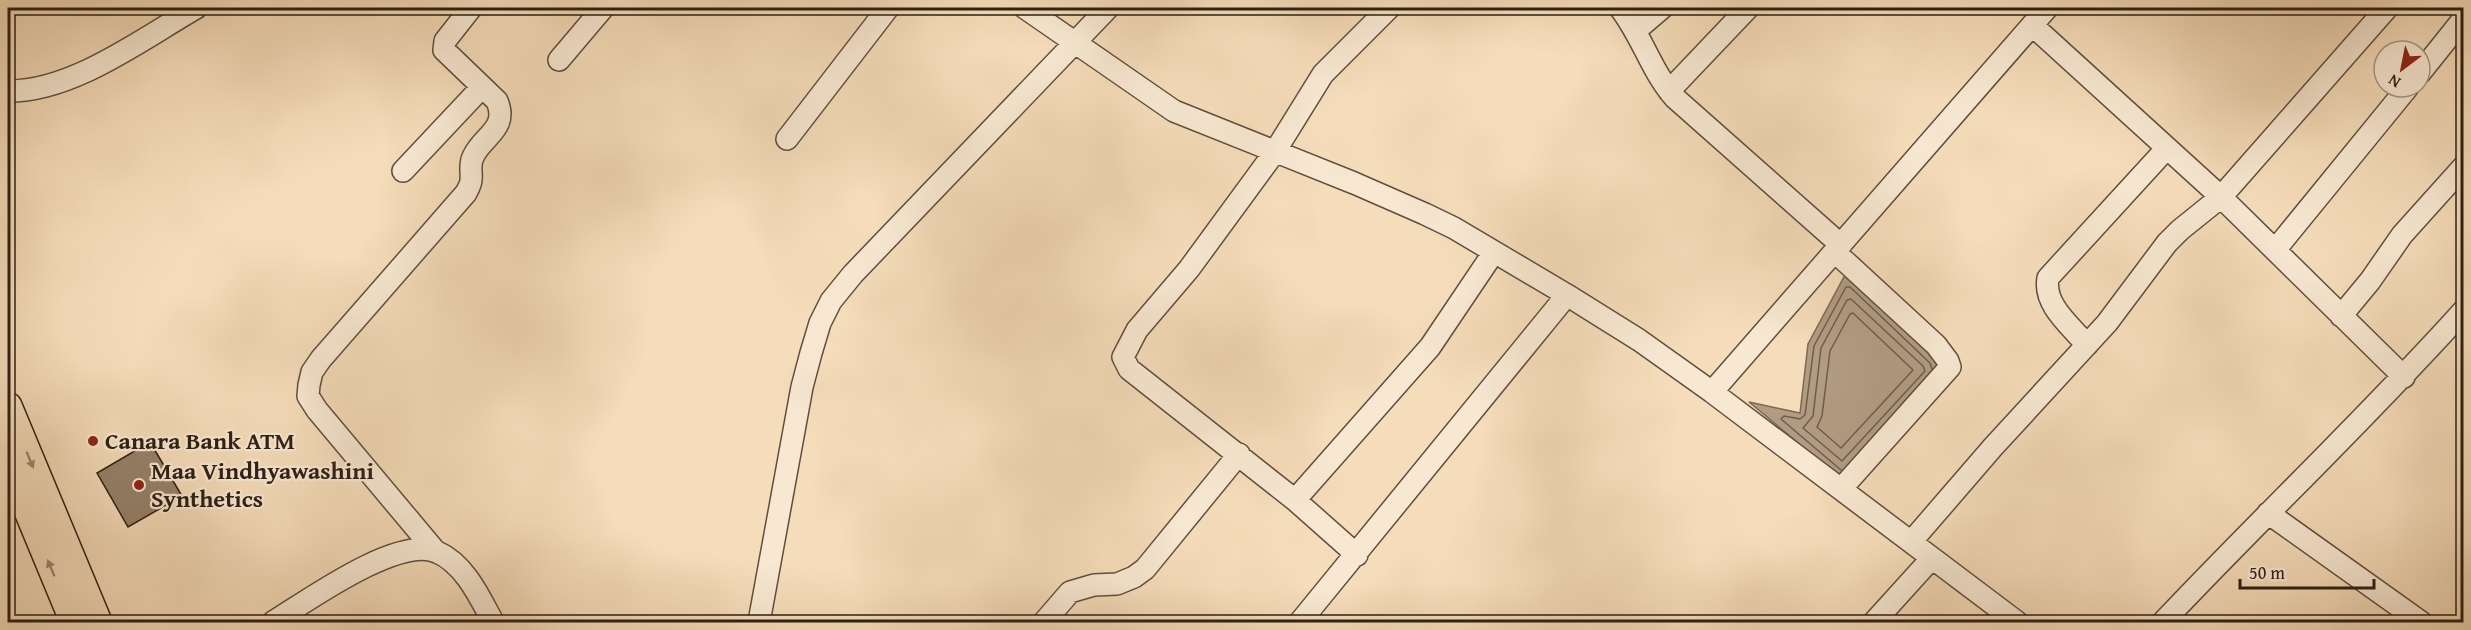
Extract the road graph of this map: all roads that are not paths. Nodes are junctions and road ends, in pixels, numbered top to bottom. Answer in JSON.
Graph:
{"nodes":[{"id":1,"x":196,"y":8,"type":"edge"},
{"id":2,"x":471,"y":8,"type":"edge"},
{"id":3,"x":603,"y":8,"type":"edge"},
{"id":4,"x":888,"y":8,"type":"edge"},
{"id":5,"x":1025,"y":8,"type":"edge"},
{"id":6,"x":1108,"y":8,"type":"edge"},
{"id":7,"x":1389,"y":8,"type":"edge"},
{"id":8,"x":1620,"y":8,"type":"edge"},
{"id":9,"x":1662,"y":8,"type":"edge"},
{"id":10,"x":1748,"y":8,"type":"edge"},
{"id":11,"x":2387,"y":8,"type":"edge"},
{"id":12,"x":2037,"y":14,"type":"edge"},
{"id":13,"x":2463,"y":18,"type":"edge"},
{"id":14,"x":1635,"y":31,"type":"junction"},
{"id":15,"x":1074,"y":43,"type":"junction"},
{"id":16,"x":2432,"y":58,"type":"edge"},
{"id":17,"x":559,"y":60,"type":"dead end"},
{"id":18,"x":482,"y":87,"type":"junction"},
{"id":19,"x":1669,"y":91,"type":"junction"},
{"id":20,"x":8,"y":92,"type":"edge"},
{"id":21,"x":2398,"y":99,"type":"edge"},
{"id":22,"x":788,"y":140,"type":"dead end"},
{"id":23,"x":2167,"y":148,"type":"junction"},
{"id":24,"x":1274,"y":153,"type":"junction"},
{"id":25,"x":2463,"y":166,"type":"edge"},
{"id":26,"x":403,"y":171,"type":"dead end"},
{"id":27,"x":2221,"y":197,"type":"junction"},
{"id":28,"x":1838,"y":248,"type":"junction"},
{"id":29,"x":2274,"y":250,"type":"junction"},
{"id":30,"x":1494,"y":252,"type":"junction"},
{"id":31,"x":1567,"y":295,"type":"junction"},
{"id":32,"x":2463,"y":310,"type":"edge"},
{"id":33,"x":2341,"y":316,"type":"junction"},
{"id":34,"x":2087,"y":345,"type":"junction"},
{"id":35,"x":2404,"y":377,"type":"junction"},
{"id":36,"x":1712,"y":393,"type":"junction"},
{"id":37,"x":8,"y":406,"type":"edge"},
{"id":38,"x":1239,"y":454,"type":"junction"},
{"id":39,"x":9,"y":469,"type":"edge"},
{"id":40,"x":1841,"y":489,"type":"junction"},
{"id":41,"x":1295,"y":500,"type":"junction"},
{"id":42,"x":2268,"y":513,"type":"junction"},
{"id":43,"x":1911,"y":542,"type":"junction"},
{"id":44,"x":436,"y":552,"type":"junction"},
{"id":45,"x":1357,"y":555,"type":"junction"},
{"id":46,"x":1932,"y":558,"type":"junction"},
{"id":47,"x":74,"y":622,"type":"edge"},
{"id":48,"x":98,"y":622,"type":"edge"},
{"id":49,"x":273,"y":622,"type":"edge"},
{"id":50,"x":493,"y":622,"type":"edge"},
{"id":51,"x":759,"y":622,"type":"edge"},
{"id":52,"x":1044,"y":622,"type":"edge"},
{"id":53,"x":1300,"y":622,"type":"edge"},
{"id":54,"x":1874,"y":622,"type":"edge"},
{"id":55,"x":2017,"y":622,"type":"edge"},
{"id":56,"x":2163,"y":622,"type":"edge"},
{"id":57,"x":2421,"y":622,"type":"edge"}],
"edges":[{"from":1,"to":20,"type":"street"},
{"from":2,"to":18,"type":"street"},
{"from":3,"to":17,"type":"street"},
{"from":4,"to":22,"type":"street"},
{"from":5,"to":15,"type":"street"},
{"from":6,"to":15,"type":"street"},
{"from":7,"to":24,"type":"street"},
{"from":8,"to":14,"type":"street"},
{"from":9,"to":14,"type":"street"},
{"from":10,"to":19,"type":"street"},
{"from":11,"to":27,"type":"street"},
{"from":12,"to":23,"type":"street"},
{"from":12,"to":28,"type":"street"},
{"from":13,"to":16,"type":"street"},
{"from":14,"to":19,"type":"street"},
{"from":15,"to":24,"type":"street"},
{"from":15,"to":51,"type":"street"},
{"from":18,"to":26,"type":"street"},
{"from":18,"to":44,"type":"street"},
{"from":19,"to":28,"type":"street"},
{"from":21,"to":29,"type":"street"},
{"from":23,"to":27,"type":"street"},
{"from":23,"to":34,"type":"street"},
{"from":24,"to":30,"type":"street"},
{"from":24,"to":38,"type":"street"},
{"from":25,"to":33,"type":"street"},
{"from":27,"to":29,"type":"street"},
{"from":27,"to":34,"type":"street"},
{"from":28,"to":36,"type":"street"},
{"from":28,"to":40,"type":"street"},
{"from":29,"to":33,"type":"street"},
{"from":30,"to":31,"type":"street"},
{"from":30,"to":41,"type":"street"},
{"from":31,"to":36,"type":"street"},
{"from":31,"to":45,"type":"street"},
{"from":32,"to":35,"type":"street"},
{"from":33,"to":35,"type":"street"},
{"from":34,"to":43,"type":"street"},
{"from":35,"to":42,"type":"street"},
{"from":36,"to":40,"type":"street"},
{"from":37,"to":48,"type":"main road","one_way":true},
{"from":38,"to":41,"type":"street"},
{"from":38,"to":52,"type":"street"},
{"from":47,"to":39,"type":"main road","one_way":true},
{"from":40,"to":43,"type":"street"},
{"from":41,"to":45,"type":"street"},
{"from":42,"to":56,"type":"street"},
{"from":42,"to":57,"type":"street"},
{"from":43,"to":46,"type":"street"},
{"from":44,"to":49,"type":"street"},
{"from":44,"to":50,"type":"street"},
{"from":45,"to":53,"type":"street"},
{"from":46,"to":54,"type":"street"},
{"from":46,"to":55,"type":"street"}]}
